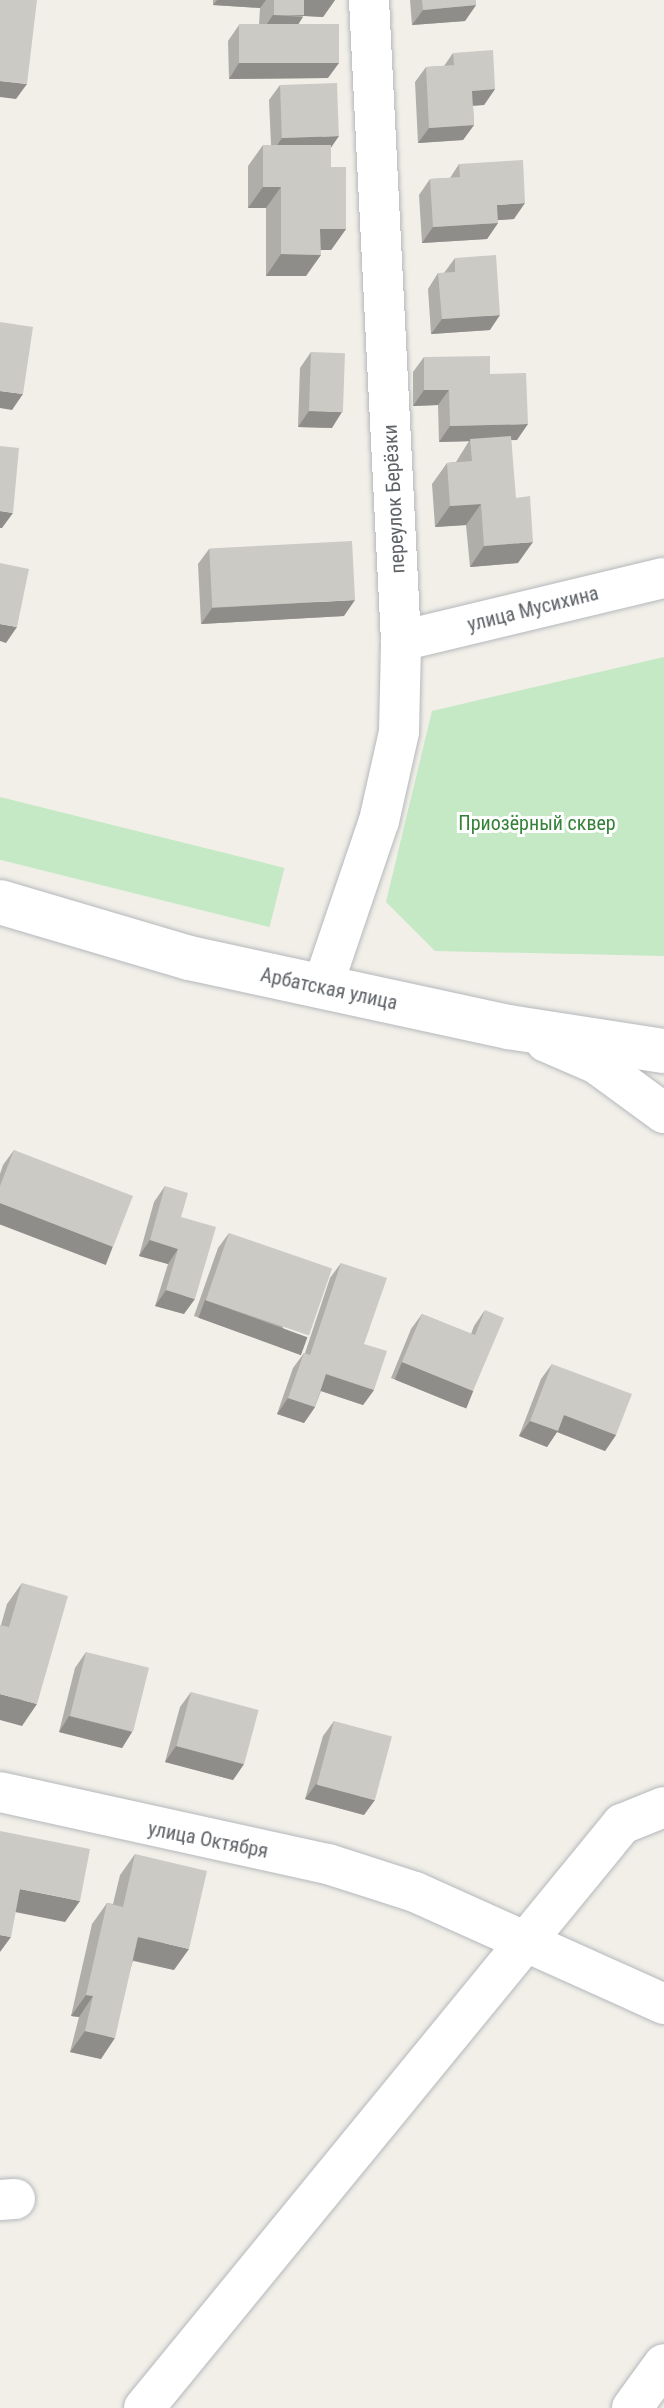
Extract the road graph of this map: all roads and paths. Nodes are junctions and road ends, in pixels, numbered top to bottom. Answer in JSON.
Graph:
{"nodes":[{"id":1,"x":369,"y":0,"type":"edge"},
{"id":2,"x":664,"y":578,"type":"edge"},
{"id":3,"x":401,"y":641,"type":"junction"},
{"id":4,"x":0,"y":902,"type":"edge"},
{"id":5,"x":322,"y":988,"type":"junction"},
{"id":6,"x":509,"y":1027,"type":"junction"},
{"id":7,"x":664,"y":1051,"type":"edge"},
{"id":8,"x":664,"y":1113,"type":"edge"},
{"id":9,"x":0,"y":1792,"type":"edge"},
{"id":10,"x":664,"y":1807,"type":"edge"},
{"id":11,"x":524,"y":1939,"type":"junction"},
{"id":12,"x":664,"y":2004,"type":"edge"},
{"id":13,"x":664,"y":2364,"type":"edge"},
{"id":14,"x":144,"y":2408,"type":"edge"},
{"id":15,"x":632,"y":2408,"type":"edge"}],
"edges":[{"from":1,"to":3,"type":"street","name":"переулок Берёзки"},
{"from":2,"to":3,"type":"street","name":"улица Мусихина"},
{"from":3,"to":5,"type":"street","name":"переулок Берёзки"},
{"from":4,"to":5,"type":"main road","name":"Арбатская улица"},
{"from":5,"to":6,"type":"main road","name":"Арбатская улица"},
{"from":6,"to":7,"type":"main road","name":"Арбатская улица"},
{"from":6,"to":8,"type":"street"},
{"from":9,"to":11,"type":"street","name":"улица Октября"},
{"from":10,"to":11,"type":"street"},
{"from":11,"to":12,"type":"street","name":"улица Октября"},
{"from":11,"to":14,"type":"street"},
{"from":13,"to":15,"type":"street"}]}
